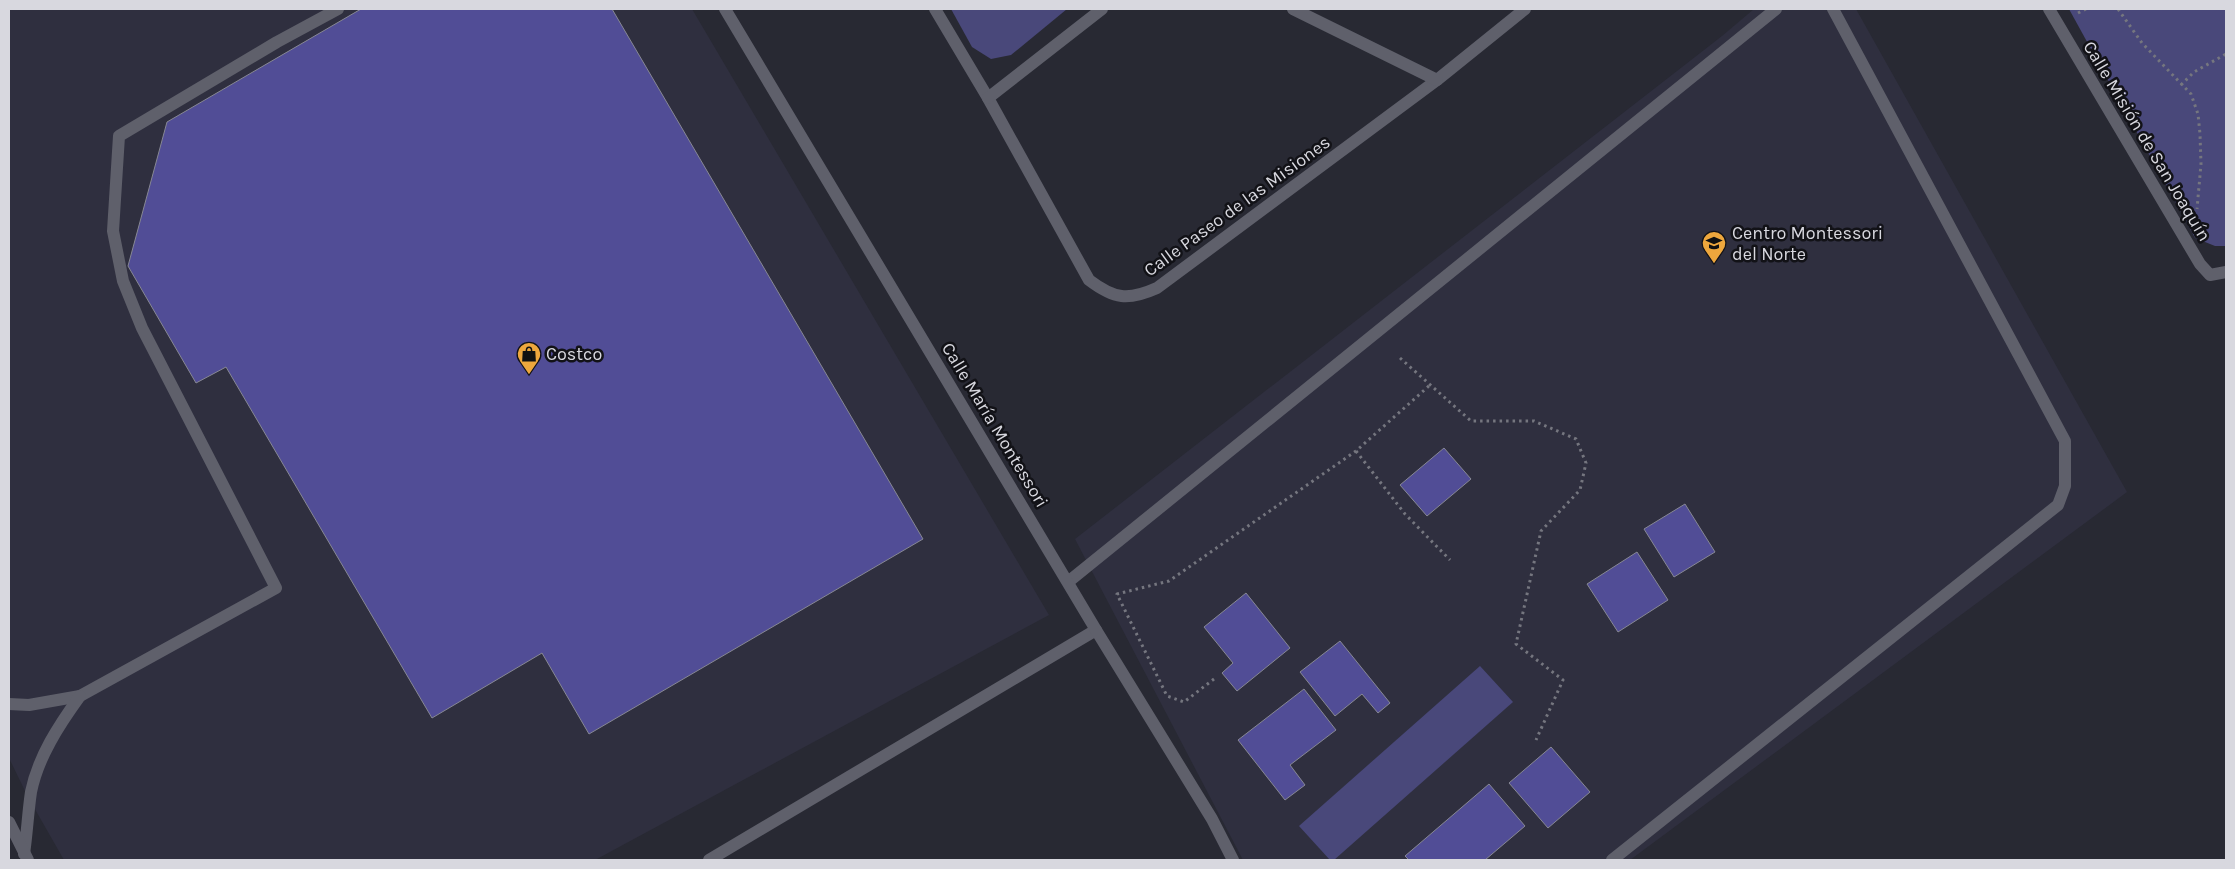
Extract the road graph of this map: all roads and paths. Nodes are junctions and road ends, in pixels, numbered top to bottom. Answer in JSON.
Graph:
{"nodes":[{"id":1,"x":338,"y":9,"type":"edge"},
{"id":2,"x":725,"y":9,"type":"edge"},
{"id":3,"x":935,"y":9,"type":"edge"},
{"id":4,"x":1102,"y":9,"type":"edge"},
{"id":5,"x":1293,"y":9,"type":"edge"},
{"id":6,"x":1525,"y":9,"type":"edge"},
{"id":7,"x":1776,"y":9,"type":"edge"},
{"id":8,"x":1833,"y":9,"type":"edge"},
{"id":9,"x":2048,"y":9,"type":"edge"},
{"id":10,"x":2118,"y":9,"type":"edge"},
{"id":11,"x":2226,"y":54,"type":"edge"},
{"id":12,"x":1437,"y":80,"type":"junction"},
{"id":13,"x":2182,"y":85,"type":"junction"},
{"id":14,"x":988,"y":98,"type":"junction"},
{"id":15,"x":2196,"y":216,"type":"dead end"},
{"id":16,"x":2226,"y":272,"type":"edge"},
{"id":17,"x":1400,"y":358,"type":"dead end"},
{"id":18,"x":1430,"y":385,"type":"junction"},
{"id":19,"x":1356,"y":451,"type":"junction"},
{"id":20,"x":1450,"y":560,"type":"dead end"},
{"id":21,"x":1068,"y":582,"type":"junction"},
{"id":22,"x":1096,"y":630,"type":"junction"},
{"id":23,"x":1214,"y":679,"type":"dead end"},
{"id":24,"x":80,"y":696,"type":"junction"},
{"id":25,"x":9,"y":704,"type":"edge"},
{"id":26,"x":1536,"y":740,"type":"dead end"},
{"id":27,"x":9,"y":822,"type":"edge"},
{"id":28,"x":26,"y":857,"type":"edge"},
{"id":29,"x":708,"y":860,"type":"edge"},
{"id":30,"x":1233,"y":860,"type":"edge"},
{"id":31,"x":1612,"y":860,"type":"edge"}],
"edges":[{"from":1,"to":24,"type":"street"},
{"from":2,"to":21,"type":"street","name":"Calle María Montessori"},
{"from":3,"to":14,"type":"street","name":"Calle Paseo de las Misiones"},
{"from":4,"to":14,"type":"street"},
{"from":5,"to":12,"type":"street"},
{"from":6,"to":12,"type":"street","name":"Calle Paseo de las Misiones"},
{"from":7,"to":21,"type":"street"},
{"from":8,"to":31,"type":"street"},
{"from":9,"to":16,"type":"street","name":"Calle Misión de San Joaquín"},
{"from":10,"to":13,"type":"path"},
{"from":11,"to":13,"type":"path"},
{"from":12,"to":14,"type":"street","name":"Calle Paseo de las Misiones"},
{"from":13,"to":15,"type":"path"},
{"from":17,"to":18,"type":"path"},
{"from":18,"to":19,"type":"path"},
{"from":18,"to":26,"type":"path"},
{"from":19,"to":20,"type":"path"},
{"from":19,"to":23,"type":"path"},
{"from":21,"to":22,"type":"street","name":"Calle María Montessori"},
{"from":22,"to":29,"type":"street"},
{"from":22,"to":30,"type":"street","name":"Calle María Montessori"},
{"from":24,"to":25,"type":"street"},
{"from":24,"to":28,"type":"street"},
{"from":27,"to":28,"type":"street"}]}
